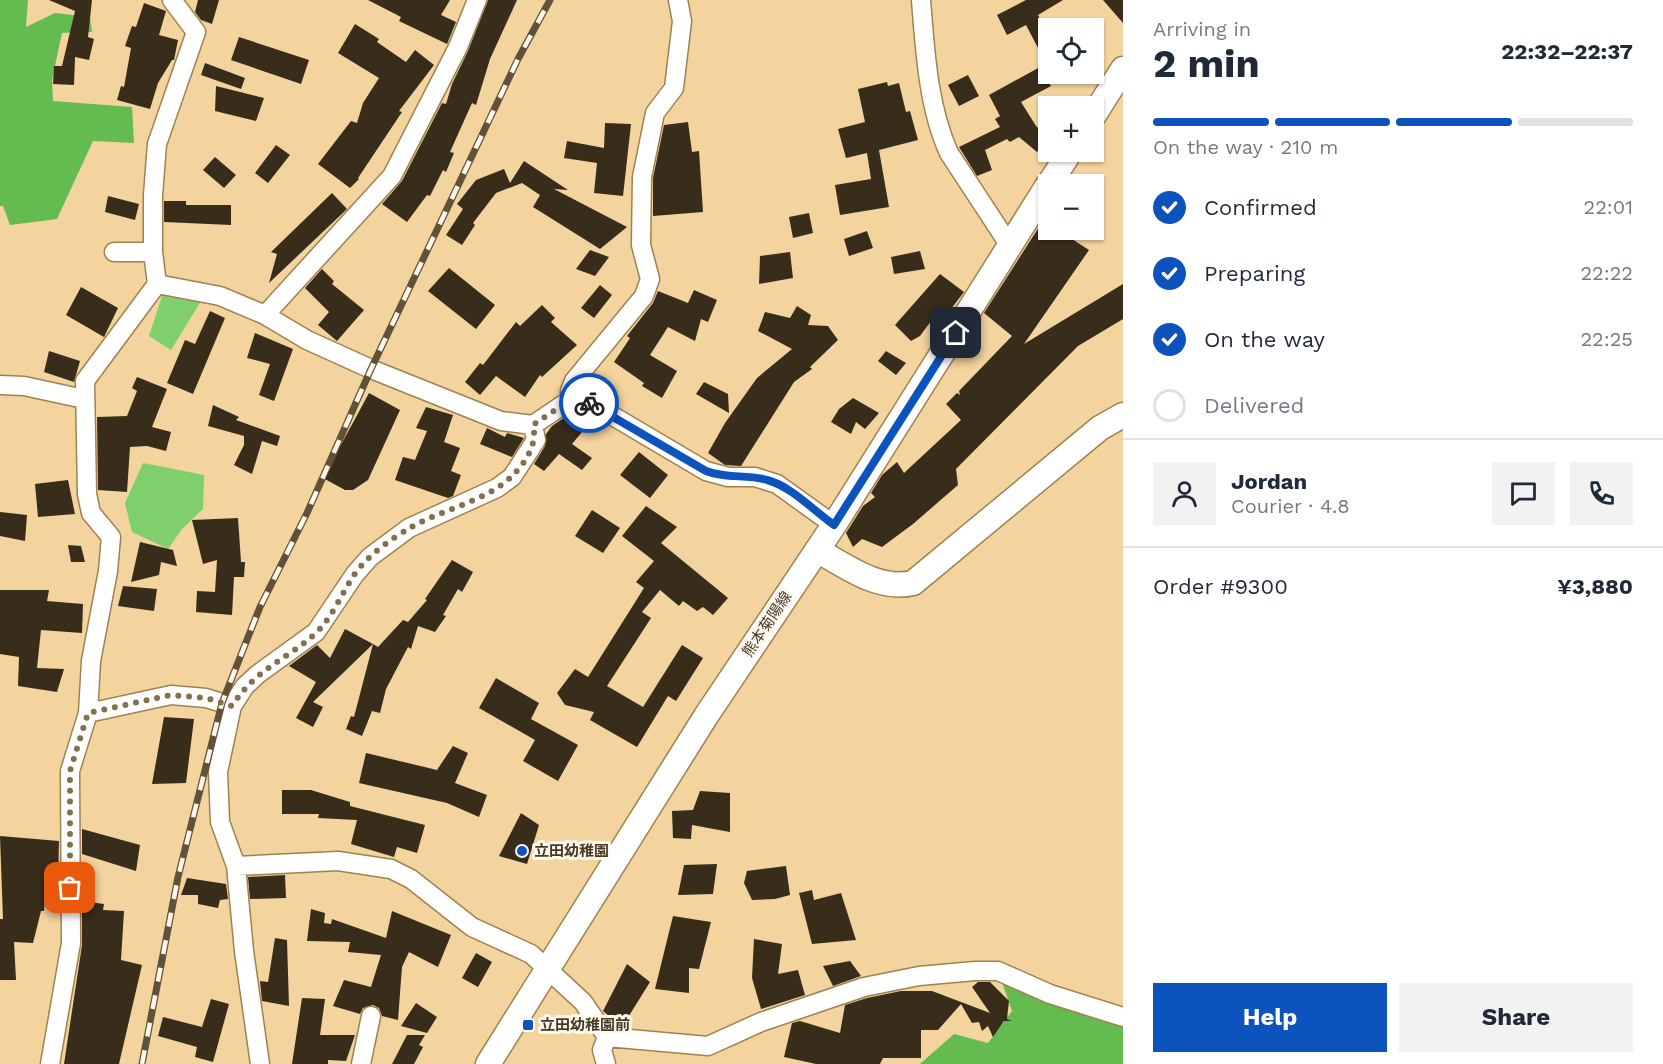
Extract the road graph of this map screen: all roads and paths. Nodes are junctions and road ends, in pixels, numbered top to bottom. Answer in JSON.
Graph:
{"nodes":[{"id":1,"x":172,"y":0,"type":"edge"},
{"id":2,"x":477,"y":0,"type":"edge"},
{"id":3,"x":678,"y":0,"type":"edge"},
{"id":4,"x":921,"y":0,"type":"edge"},
{"id":5,"x":1123,"y":69,"type":"edge"},
{"id":6,"x":1104,"y":99,"type":"edge"},
{"id":7,"x":1038,"y":202,"type":"edge"},
{"id":8,"x":1010,"y":246,"type":"junction"},
{"id":9,"x":114,"y":252,"type":"dead end"},
{"id":10,"x":153,"y":252,"type":"junction"},
{"id":11,"x":157,"y":284,"type":"junction"},
{"id":12,"x":265,"y":315,"type":"junction"},
{"id":13,"x":0,"y":385,"type":"edge"},
{"id":14,"x":84,"y":399,"type":"junction"},
{"id":15,"x":570,"y":400,"type":"junction"},
{"id":16,"x":1123,"y":415,"type":"edge"},
{"id":17,"x":533,"y":425,"type":"junction"},
{"id":18,"x":834,"y":525,"type":"junction"},
{"id":19,"x":817,"y":550,"type":"junction"},
{"id":20,"x":232,"y":706,"type":"junction"},
{"id":21,"x":88,"y":713,"type":"junction"},
{"id":22,"x":236,"y":867,"type":"junction"},
{"id":23,"x":548,"y":969,"type":"junction"},
{"id":24,"x":371,"y":1016,"type":"dead end"},
{"id":25,"x":1123,"y":1017,"type":"edge"},
{"id":26,"x":607,"y":1036,"type":"junction"},
{"id":27,"x":50,"y":1064,"type":"edge"},
{"id":28,"x":260,"y":1064,"type":"edge"},
{"id":29,"x":361,"y":1064,"type":"edge"},
{"id":30,"x":488,"y":1064,"type":"edge"},
{"id":31,"x":606,"y":1064,"type":"edge"}],
"edges":[{"from":1,"to":10,"type":"street"},
{"from":2,"to":12,"type":"street"},
{"from":3,"to":15,"type":"street"},
{"from":4,"to":8,"type":"street"},
{"from":5,"to":6,"type":"main road"},
{"from":7,"to":8,"type":"main road","name":"熊本菊陽線"},
{"from":8,"to":18,"type":"main road","name":"熊本菊陽線"},
{"from":9,"to":10,"type":"street"},
{"from":10,"to":11,"type":"street"},
{"from":11,"to":12,"type":"street"},
{"from":11,"to":14,"type":"street"},
{"from":12,"to":17,"type":"street"},
{"from":13,"to":14,"type":"street"},
{"from":14,"to":21,"type":"street"},
{"from":15,"to":17,"type":"street"},
{"from":15,"to":18,"type":"street"},
{"from":16,"to":19,"type":"main road"},
{"from":17,"to":20,"type":"street"},
{"from":18,"to":19,"type":"main road","name":"熊本菊陽線"},
{"from":19,"to":23,"type":"main road","name":"熊本菊陽線"},
{"from":20,"to":21,"type":"street"},
{"from":20,"to":22,"type":"street"},
{"from":21,"to":27,"type":"street"},
{"from":22,"to":23,"type":"street"},
{"from":22,"to":28,"type":"street"},
{"from":23,"to":26,"type":"street"},
{"from":23,"to":30,"type":"main road","name":"熊本菊陽線"},
{"from":24,"to":29,"type":"street"},
{"from":25,"to":26,"type":"street"},
{"from":26,"to":31,"type":"street"}]}
